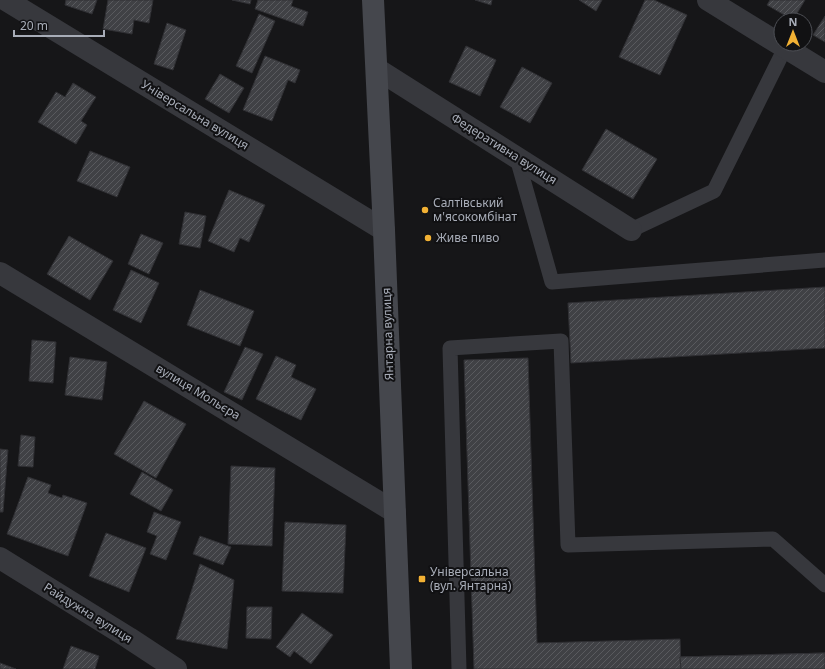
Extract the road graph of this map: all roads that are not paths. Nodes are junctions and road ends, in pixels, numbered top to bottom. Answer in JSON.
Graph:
{"nodes":[{"id":1,"x":6,"y":0,"type":"edge"},
{"id":2,"x":373,"y":0,"type":"edge"},
{"id":3,"x":708,"y":0,"type":"edge"},
{"id":4,"x":773,"y":41,"type":"edge"},
{"id":5,"x":783,"y":52,"type":"edge"},
{"id":6,"x":792,"y":52,"type":"edge"},
{"id":7,"x":377,"y":69,"type":"junction"},
{"id":8,"x":825,"y":72,"type":"edge"},
{"id":9,"x":517,"y":158,"type":"junction"},
{"id":10,"x":384,"y":230,"type":"junction"},
{"id":11,"x":631,"y":230,"type":"joint"},
{"id":12,"x":825,"y":260,"type":"edge"},
{"id":13,"x":0,"y":273,"type":"edge"},
{"id":14,"x":395,"y":512,"type":"junction"},
{"id":15,"x":0,"y":558,"type":"edge"},
{"id":16,"x":825,"y":584,"type":"edge"},
{"id":17,"x":176,"y":669,"type":"edge"},
{"id":18,"x":401,"y":669,"type":"edge"},
{"id":19,"x":459,"y":669,"type":"edge"}],
"edges":[{"from":1,"to":10,"type":"street","name":"Універсальна вулиця"},
{"from":2,"to":7,"type":"main road","name":"Янтарна вулиця"},
{"from":3,"to":4,"type":"street"},
{"from":5,"to":11,"type":"lane"},
{"from":6,"to":8,"type":"street"},
{"from":7,"to":9,"type":"street","name":"Федеративна вулиця"},
{"from":7,"to":10,"type":"main road","name":"Янтарна вулиця"},
{"from":9,"to":11,"type":"street","name":"Федеративна вулиця"},
{"from":9,"to":12,"type":"lane"},
{"from":10,"to":14,"type":"main road","name":"Янтарна вулиця"},
{"from":13,"to":14,"type":"street","name":"вулиця Мольєра"},
{"from":14,"to":18,"type":"main road","name":"Янтарна вулиця"},
{"from":15,"to":17,"type":"street","name":"Райдужна вулиця"},
{"from":16,"to":19,"type":"lane"}]}
